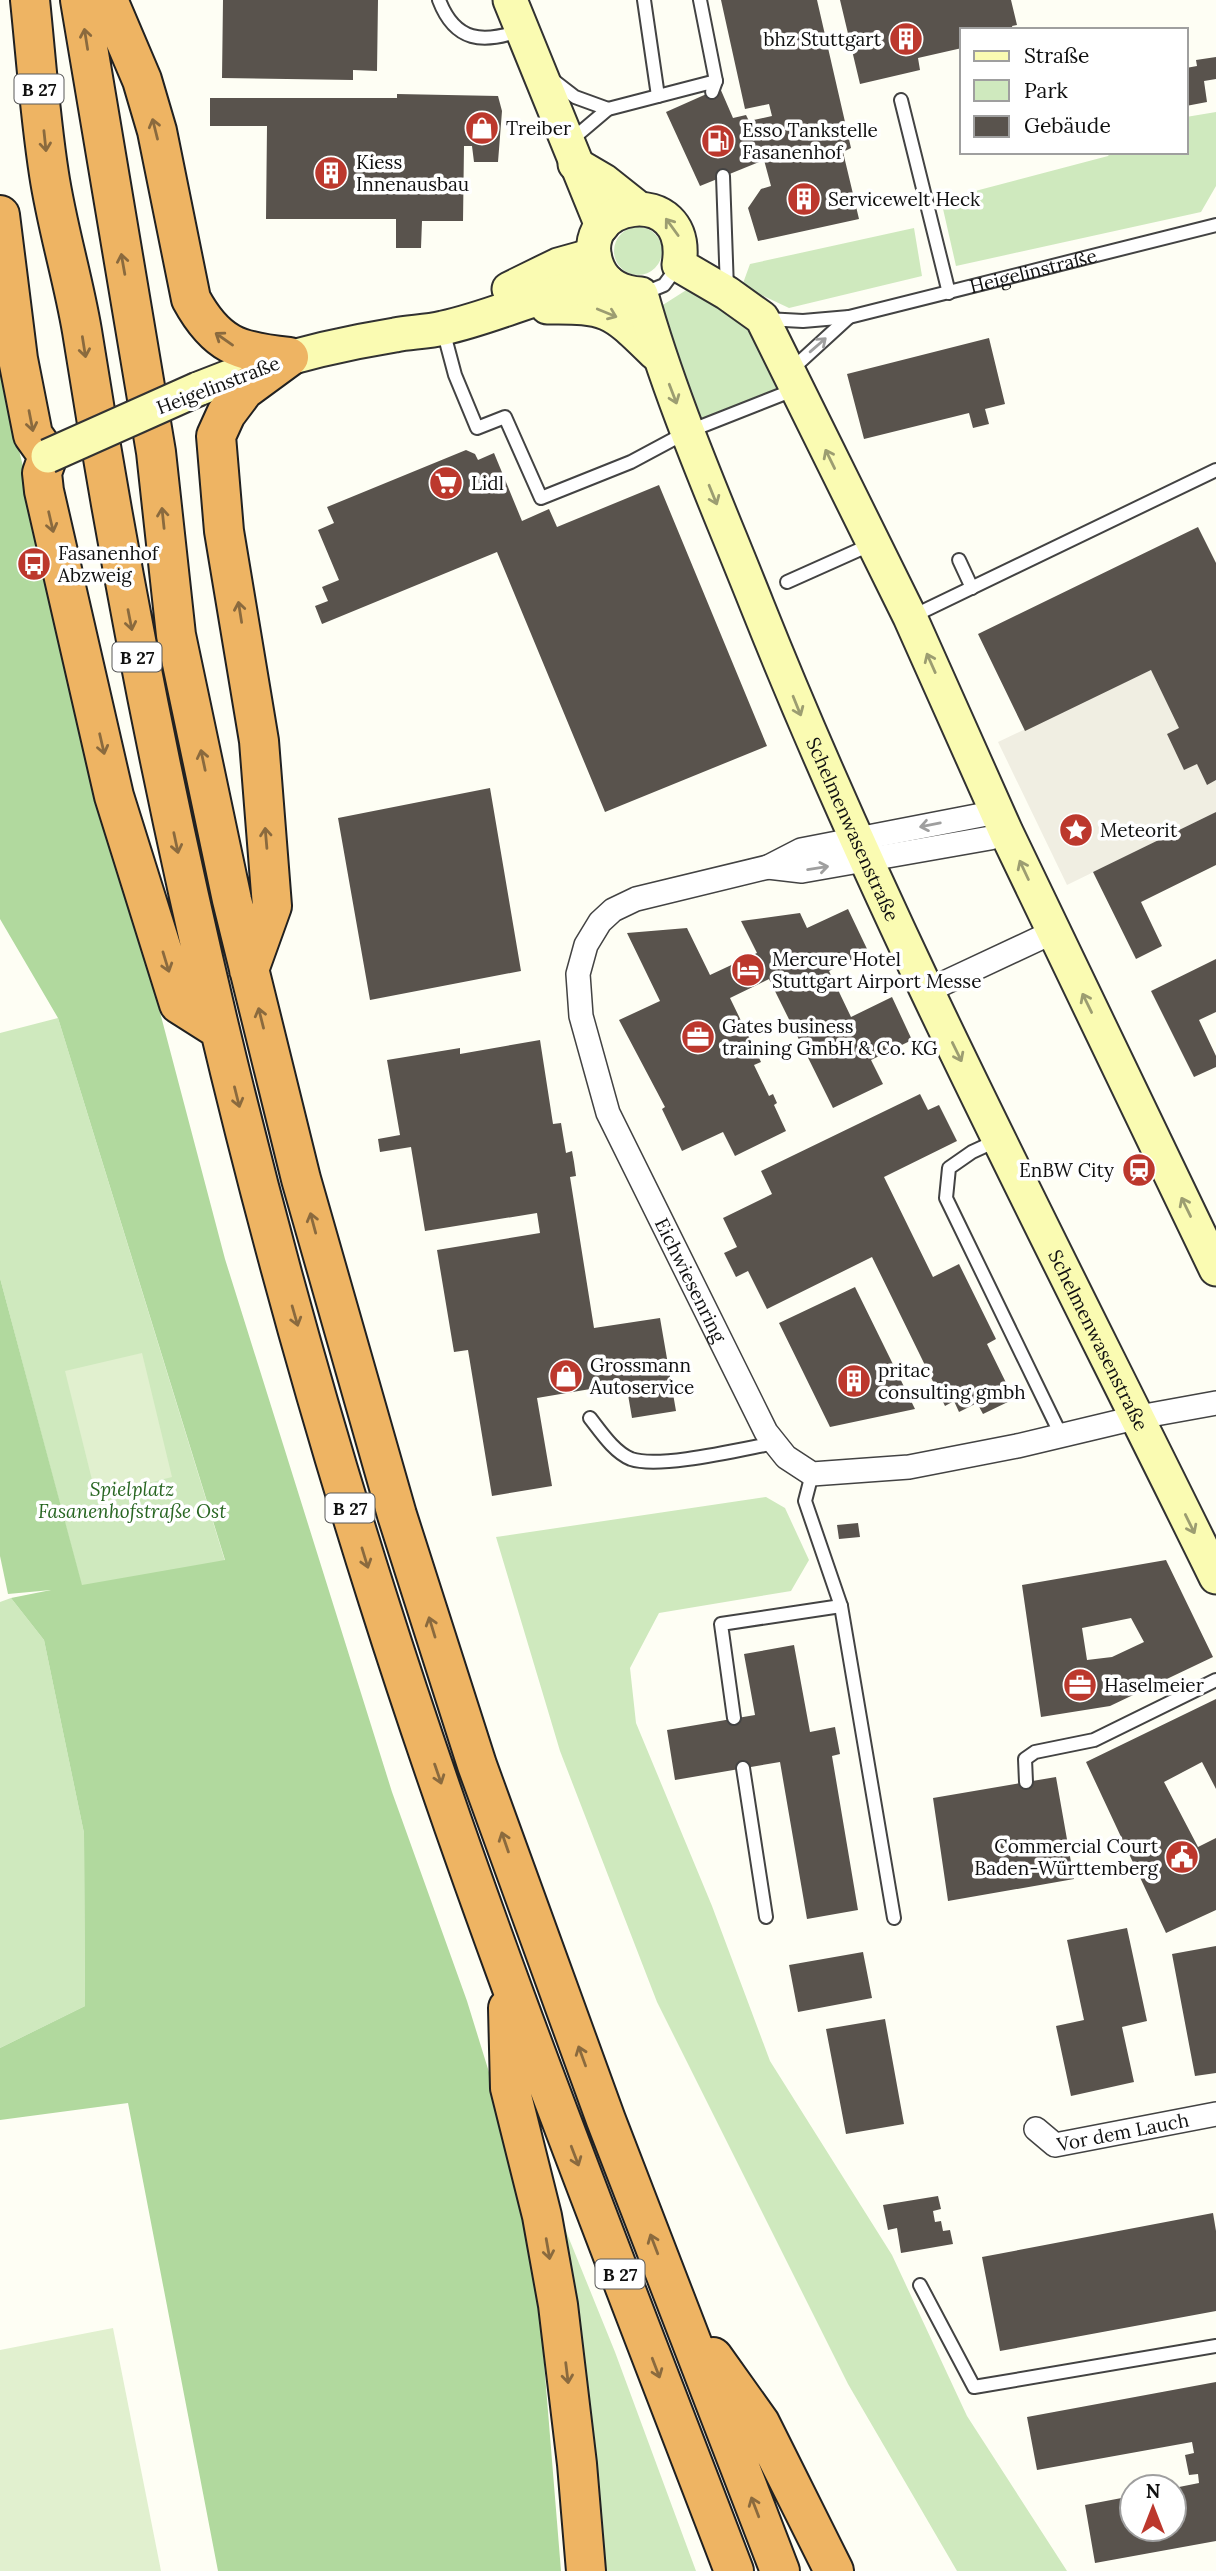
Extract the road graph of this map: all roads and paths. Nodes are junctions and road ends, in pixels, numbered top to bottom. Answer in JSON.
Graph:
{"nodes":[{"id":1,"x":30,"y":0,"type":"edge"},
{"id":2,"x":80,"y":0,"type":"edge"},
{"id":3,"x":108,"y":0,"type":"edge"},
{"id":4,"x":439,"y":0,"type":"edge"},
{"id":5,"x":644,"y":0,"type":"edge"},
{"id":6,"x":700,"y":0,"type":"edge"},
{"id":7,"x":516,"y":15,"type":"edge"},
{"id":8,"x":537,"y":67,"type":"junction"},
{"id":9,"x":658,"y":96,"type":"junction"},
{"id":10,"x":901,"y":100,"type":"dead end"},
{"id":11,"x":608,"y":109,"type":"junction"},
{"id":12,"x":571,"y":154,"type":"junction"},
{"id":13,"x":723,"y":176,"type":"dead end"},
{"id":14,"x":638,"y":208,"type":"junction"},
{"id":15,"x":0,"y":215,"type":"edge"},
{"id":16,"x":1216,"y":225,"type":"edge"},
{"id":17,"x":601,"y":254,"type":"junction"},
{"id":18,"x":678,"y":265,"type":"junction"},
{"id":19,"x":727,"y":293,"type":"junction"},
{"id":20,"x":949,"y":293,"type":"junction"},
{"id":21,"x":641,"y":294,"type":"junction"},
{"id":22,"x":516,"y":307,"type":"junction"},
{"id":23,"x":849,"y":317,"type":"junction"},
{"id":24,"x":762,"y":318,"type":"junction"},
{"id":25,"x":442,"y":328,"type":"junction"},
{"id":26,"x":395,"y":335,"type":"junction"},
{"id":27,"x":289,"y":357,"type":"junction"},
{"id":28,"x":659,"y":357,"type":"junction"},
{"id":29,"x":792,"y":381,"type":"junction"},
{"id":30,"x":687,"y":432,"type":"junction"},
{"id":31,"x":48,"y":456,"type":"junction"},
{"id":32,"x":1216,"y":470,"type":"edge"},
{"id":33,"x":872,"y":544,"type":"junction"},
{"id":34,"x":959,"y":561,"type":"dead end"},
{"id":35,"x":787,"y":582,"type":"dead end"},
{"id":36,"x":972,"y":588,"type":"junction"},
{"id":37,"x":910,"y":617,"type":"junction"},
{"id":38,"x":1001,"y":822,"type":"junction"},
{"id":39,"x":862,"y":850,"type":"junction"},
{"id":40,"x":1053,"y":932,"type":"junction"},
{"id":41,"x":249,"y":970,"type":"junction"},
{"id":42,"x":927,"y":991,"type":"junction"},
{"id":43,"x":220,"y":1030,"type":"junction"},
{"id":44,"x":1000,"y":1139,"type":"junction"},
{"id":45,"x":1216,"y":1269,"type":"edge"},
{"id":46,"x":1216,"y":1403,"type":"edge"},
{"id":47,"x":1139,"y":1417,"type":"junction"},
{"id":48,"x":590,"y":1418,"type":"dead end"},
{"id":49,"x":1061,"y":1434,"type":"junction"},
{"id":50,"x":775,"y":1443,"type":"junction"},
{"id":51,"x":812,"y":1474,"type":"junction"},
{"id":52,"x":1216,"y":1577,"type":"edge"},
{"id":53,"x":841,"y":1606,"type":"junction"},
{"id":54,"x":1216,"y":1680,"type":"edge"},
{"id":55,"x":734,"y":1718,"type":"dead end"},
{"id":56,"x":743,"y":1769,"type":"dead end"},
{"id":57,"x":1026,"y":1782,"type":"dead end"},
{"id":58,"x":766,"y":1917,"type":"dead end"},
{"id":59,"x":894,"y":1918,"type":"dead end"},
{"id":60,"x":508,"y":1978,"type":"junction"},
{"id":61,"x":1216,"y":2114,"type":"edge"},
{"id":62,"x":1035,"y":2129,"type":"dead end"},
{"id":63,"x":920,"y":2285,"type":"dead end"},
{"id":64,"x":679,"y":2308,"type":"junction"},
{"id":65,"x":1216,"y":2346,"type":"edge"},
{"id":66,"x":586,"y":2571,"type":"edge"},
{"id":67,"x":734,"y":2571,"type":"edge"},
{"id":68,"x":780,"y":2571,"type":"edge"},
{"id":69,"x":834,"y":2571,"type":"edge"}],
"edges":[{"from":1,"to":43,"type":"highway","number":"B 27","one_way":true},
{"from":41,"to":2,"type":"highway","number":"B 27","one_way":true},
{"from":27,"to":3,"type":"highway","one_way":true},
{"from":4,"to":7,"type":"lane"},
{"from":5,"to":9,"type":"lane"},
{"from":6,"to":9,"type":"lane"},
{"from":7,"to":8,"type":"street"},
{"from":8,"to":11,"type":"lane"},
{"from":8,"to":12,"type":"street"},
{"from":9,"to":11,"type":"lane"},
{"from":10,"to":20,"type":"lane"},
{"from":11,"to":12,"type":"lane"},
{"from":12,"to":14,"type":"street"},
{"from":12,"to":17,"type":"street"},
{"from":13,"to":19,"type":"lane"},
{"from":14,"to":17,"type":"street"},
{"from":18,"to":14,"type":"street","one_way":true},
{"from":15,"to":31,"type":"highway","one_way":true},
{"from":16,"to":20,"type":"lane","name":"Heigelinstraße"},
{"from":17,"to":21,"type":"street"},
{"from":17,"to":22,"type":"street","name":"Heigelinstraße"},
{"from":17,"to":26,"type":"street","name":"Heigelinstraße"},
{"from":18,"to":19,"type":"street"},
{"from":18,"to":21,"type":"lane"},
{"from":19,"to":24,"type":"street"},
{"from":20,"to":23,"type":"lane","name":"Heigelinstraße"},
{"from":21,"to":28,"type":"street","name":"Schelmenwasenstraße"},
{"from":22,"to":25,"type":"street","name":"Heigelinstraße"},
{"from":22,"to":28,"type":"street","one_way":true},
{"from":23,"to":24,"type":"lane","name":"Heigelinstraße"},
{"from":29,"to":23,"type":"lane","name":"Heigelinstraße","one_way":true},
{"from":24,"to":29,"type":"street"},
{"from":25,"to":26,"type":"street","name":"Heigelinstraße"},
{"from":25,"to":30,"type":"lane"},
{"from":26,"to":27,"type":"street","name":"Heigelinstraße"},
{"from":27,"to":31,"type":"street","name":"Heigelinstraße","bridge":true},
{"from":41,"to":27,"type":"highway","one_way":true},
{"from":28,"to":30,"type":"street","name":"Schelmenwasenstraße","one_way":true},
{"from":29,"to":30,"type":"lane"},
{"from":33,"to":29,"type":"street","one_way":true},
{"from":30,"to":39,"type":"street","name":"Schelmenwasenstraße","one_way":true},
{"from":31,"to":43,"type":"highway","one_way":true},
{"from":32,"to":36,"type":"lane"},
{"from":33,"to":35,"type":"lane"},
{"from":33,"to":37,"type":"street"},
{"from":34,"to":36,"type":"lane"},
{"from":36,"to":37,"type":"lane"},
{"from":38,"to":37,"type":"street","one_way":true},
{"from":38,"to":39,"type":"street","name":"Eichwiesenring"},
{"from":40,"to":38,"type":"street","one_way":true},
{"from":39,"to":42,"type":"street","name":"Schelmenwasenstraße"},
{"from":39,"to":50,"type":"street","name":"Eichwiesenring"},
{"from":40,"to":42,"type":"street"},
{"from":45,"to":40,"type":"street","one_way":true},
{"from":64,"to":41,"type":"highway","number":"B 27","one_way":true},
{"from":42,"to":44,"type":"street","name":"Schelmenwasenstraße","one_way":true},
{"from":43,"to":60,"type":"highway","number":"B 27","one_way":true},
{"from":44,"to":47,"type":"street","name":"Schelmenwasenstraße"},
{"from":44,"to":49,"type":"lane"},
{"from":46,"to":47,"type":"street"},
{"from":47,"to":49,"type":"street"},
{"from":47,"to":52,"type":"street","name":"Schelmenwasenstraße","one_way":true},
{"from":48,"to":50,"type":"lane"},
{"from":49,"to":51,"type":"street"},
{"from":50,"to":51,"type":"street","name":"Eichwiesenring"},
{"from":51,"to":53,"type":"lane"},
{"from":53,"to":55,"type":"lane"},
{"from":53,"to":59,"type":"lane"},
{"from":54,"to":57,"type":"lane"},
{"from":56,"to":58,"type":"lane"},
{"from":60,"to":66,"type":"highway","one_way":true},
{"from":60,"to":67,"type":"highway","number":"B 27","one_way":true},
{"from":61,"to":62,"type":"street","name":"Vor dem Lauch"},
{"from":63,"to":65,"type":"lane"},
{"from":68,"to":64,"type":"highway","number":"B 27","one_way":true},
{"from":64,"to":69,"type":"highway"}]}
